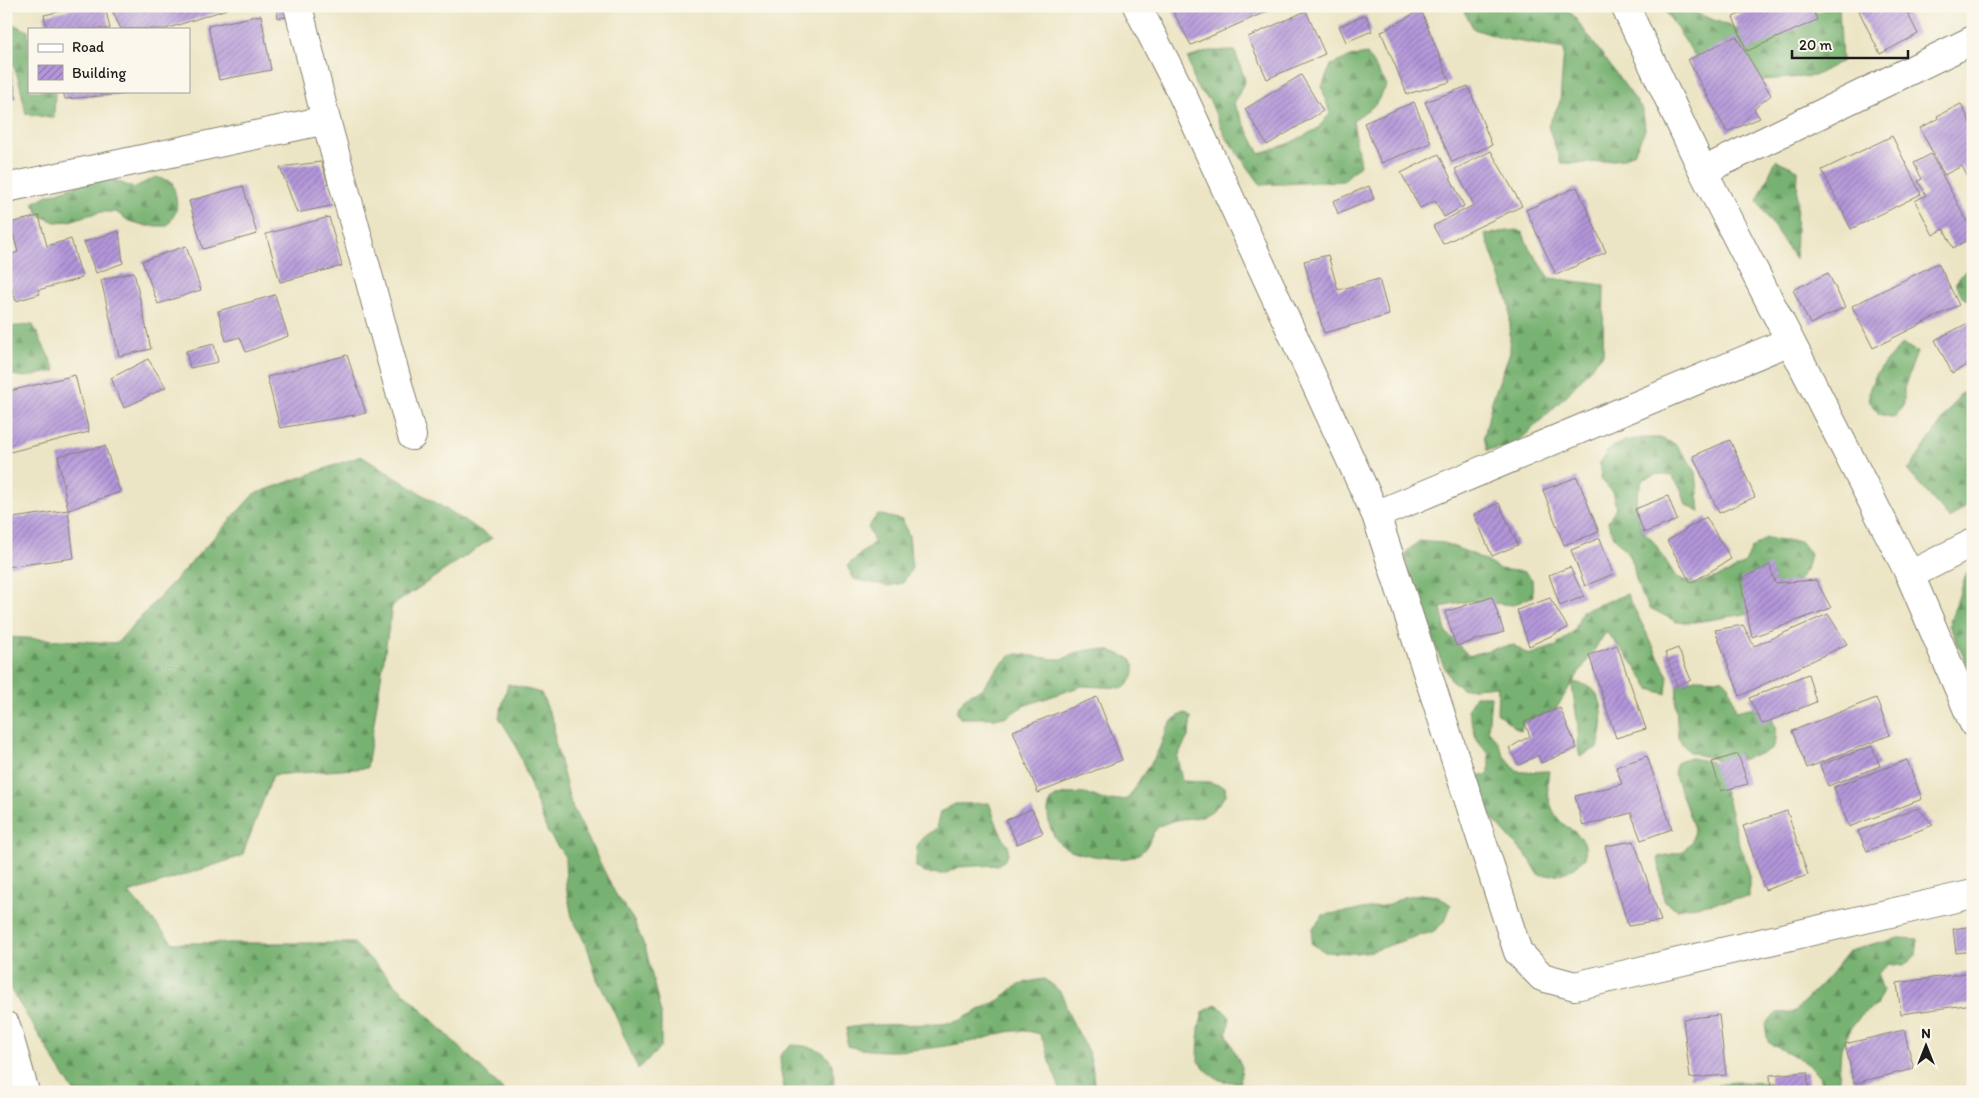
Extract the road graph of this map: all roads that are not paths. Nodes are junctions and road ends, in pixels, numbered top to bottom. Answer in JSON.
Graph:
{"nodes":[{"id":1,"x":298,"y":6,"type":"edge"},
{"id":2,"x":1137,"y":6,"type":"edge"},
{"id":3,"x":1625,"y":6,"type":"edge"},
{"id":4,"x":1973,"y":40,"type":"edge"},
{"id":5,"x":326,"y":120,"type":"junction"},
{"id":6,"x":1703,"y":171,"type":"junction"},
{"id":7,"x":6,"y":188,"type":"edge"},
{"id":8,"x":1790,"y":341,"type":"junction"},
{"id":9,"x":412,"y":436,"type":"dead end"},
{"id":10,"x":1376,"y":515,"type":"junction"},
{"id":11,"x":1973,"y":543,"type":"edge"},
{"id":12,"x":1910,"y":576,"type":"junction"},
{"id":13,"x":1972,"y":723,"type":"edge"},
{"id":14,"x":1973,"y":894,"type":"edge"},
{"id":15,"x":6,"y":1026,"type":"edge"},
{"id":16,"x":25,"y":1092,"type":"edge"}],
"edges":[{"from":1,"to":5,"type":"street"},
{"from":2,"to":10,"type":"street"},
{"from":3,"to":6,"type":"street"},
{"from":4,"to":6,"type":"street"},
{"from":5,"to":7,"type":"street"},
{"from":5,"to":9,"type":"street"},
{"from":6,"to":8,"type":"street"},
{"from":8,"to":10,"type":"street"},
{"from":8,"to":12,"type":"street"},
{"from":10,"to":14,"type":"street"},
{"from":11,"to":12,"type":"street"},
{"from":12,"to":13,"type":"street"},
{"from":15,"to":16,"type":"street"}]}
